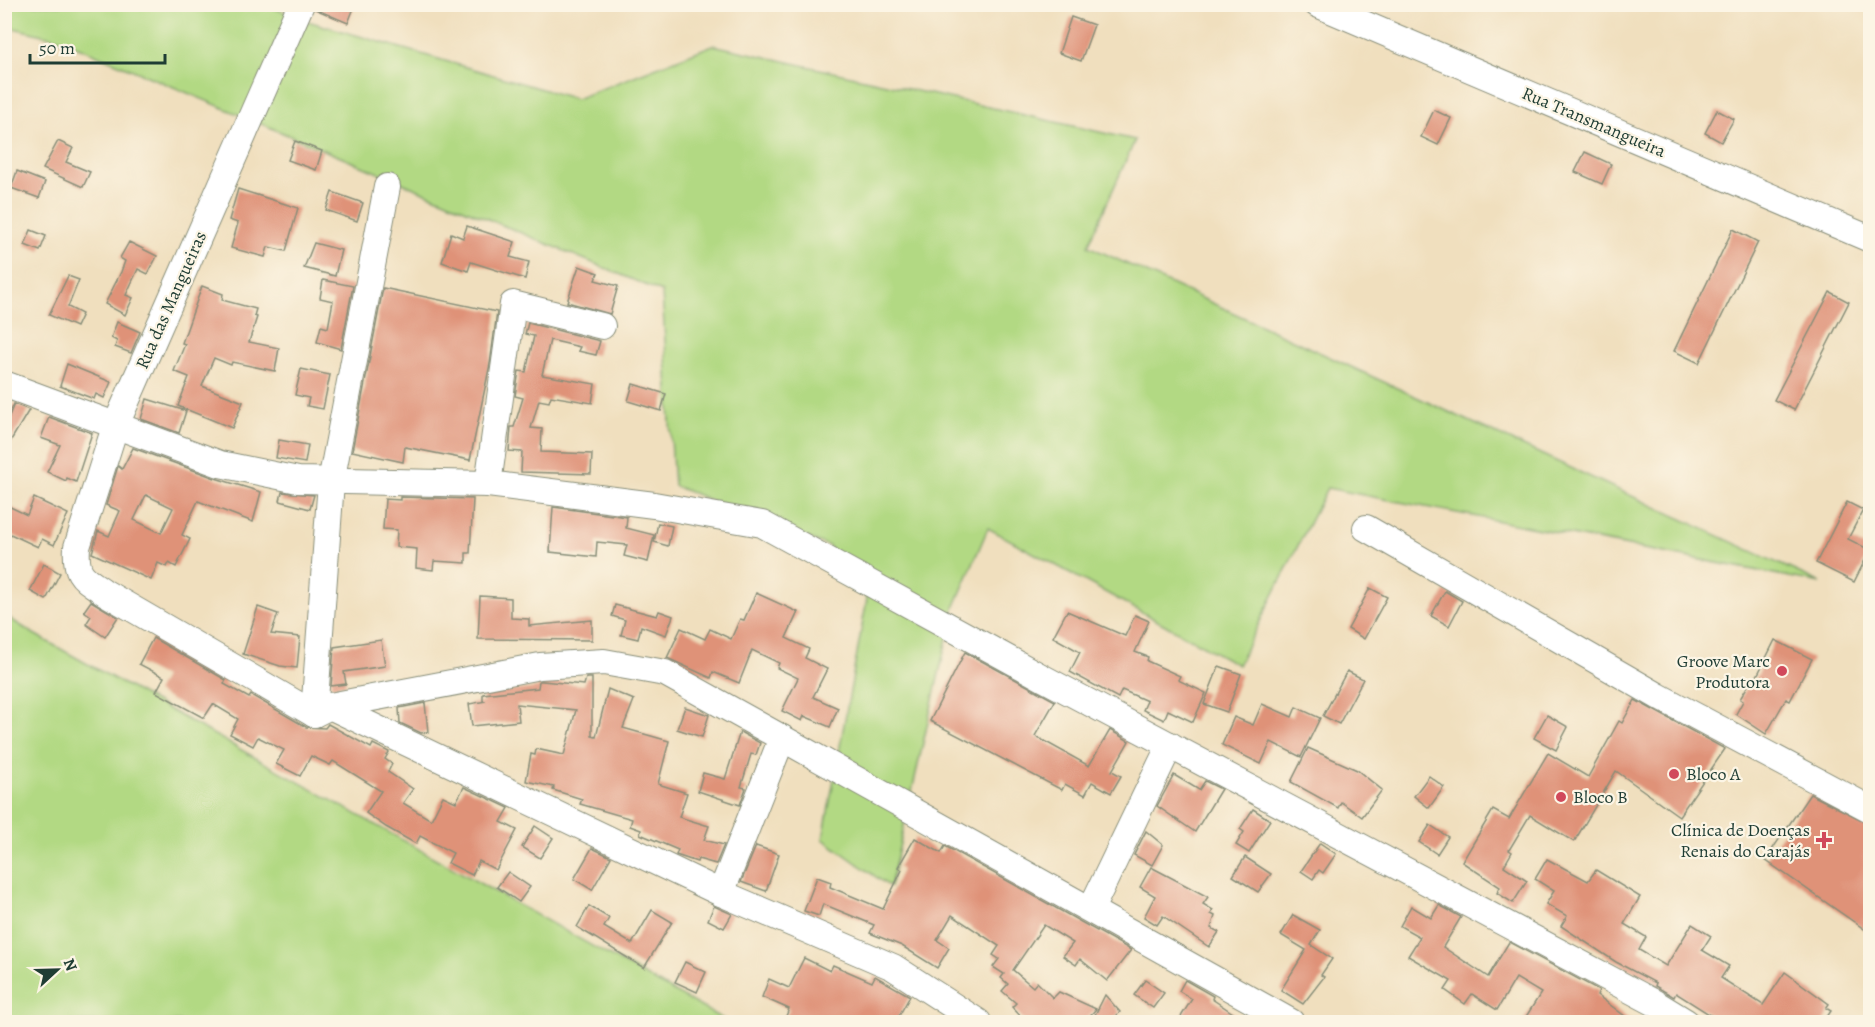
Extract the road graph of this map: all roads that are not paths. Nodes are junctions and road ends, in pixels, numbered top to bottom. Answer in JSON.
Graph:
{"nodes":[{"id":1,"x":301,"y":4,"type":"edge"},
{"id":2,"x":1325,"y":6,"type":"edge"},
{"id":3,"x":387,"y":186,"type":"dead end"},
{"id":4,"x":1870,"y":239,"type":"edge"},
{"id":5,"x":602,"y":326,"type":"dead end"},
{"id":6,"x":4,"y":384,"type":"edge"},
{"id":7,"x":115,"y":427,"type":"junction"},
{"id":8,"x":331,"y":482,"type":"junction"},
{"id":9,"x":488,"y":484,"type":"junction"},
{"id":10,"x":1366,"y":528,"type":"dead end"},
{"id":11,"x":322,"y":710,"type":"junction"},
{"id":12,"x":782,"y":738,"type":"junction"},
{"id":13,"x":1170,"y":745,"type":"junction"},
{"id":14,"x":1870,"y":809,"type":"edge"},
{"id":15,"x":721,"y":893,"type":"junction"},
{"id":16,"x":1091,"y":909,"type":"junction"},
{"id":17,"x":978,"y":1023,"type":"edge"},
{"id":18,"x":1291,"y":1023,"type":"edge"},
{"id":19,"x":1686,"y":1023,"type":"edge"}],
"edges":[{"from":1,"to":7,"type":"street","name":"Rua das Mangueiras"},
{"from":2,"to":4,"type":"street","name":"Rua Transmangueira"},
{"from":3,"to":8,"type":"street"},
{"from":5,"to":9,"type":"street"},
{"from":6,"to":7,"type":"street"},
{"from":7,"to":8,"type":"street"},
{"from":7,"to":11,"type":"street","name":"Rua das Mangueiras"},
{"from":8,"to":9,"type":"street"},
{"from":8,"to":11,"type":"street"},
{"from":9,"to":13,"type":"street"},
{"from":10,"to":14,"type":"street"},
{"from":11,"to":12,"type":"street"},
{"from":11,"to":15,"type":"street","name":"Rua das Mangueiras"},
{"from":12,"to":15,"type":"street"},
{"from":12,"to":16,"type":"street"},
{"from":13,"to":16,"type":"street"},
{"from":13,"to":19,"type":"street"},
{"from":15,"to":17,"type":"street","name":"Rua das Mangueiras"},
{"from":16,"to":18,"type":"street"}]}
